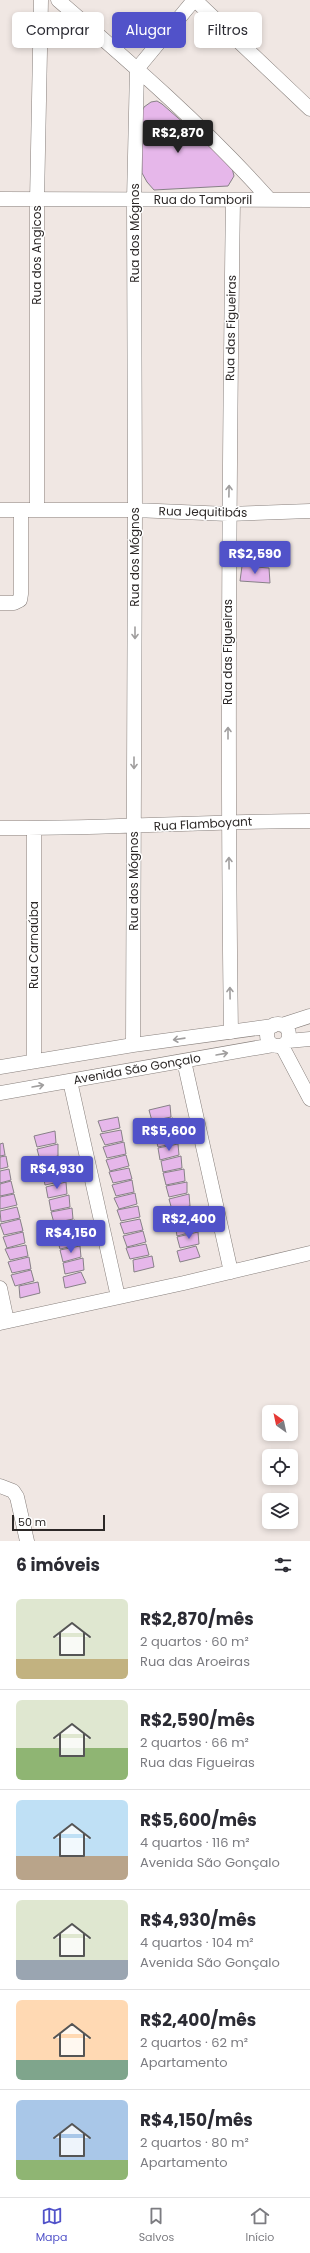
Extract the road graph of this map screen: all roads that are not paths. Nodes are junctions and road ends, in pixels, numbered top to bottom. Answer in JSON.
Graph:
{"nodes":[{"id":1,"x":41,"y":0,"type":"edge"},
{"id":2,"x":58,"y":0,"type":"edge"},
{"id":3,"x":194,"y":0,"type":"edge"},
{"id":4,"x":137,"y":68,"type":"junction"},
{"id":5,"x":310,"y":109,"type":"edge"},
{"id":6,"x":0,"y":200,"type":"edge"},
{"id":7,"x":134,"y":200,"type":"junction"},
{"id":8,"x":233,"y":200,"type":"junction"},
{"id":9,"x":270,"y":200,"type":"junction"},
{"id":10,"x":310,"y":200,"type":"edge"},
{"id":11,"x":36,"y":201,"type":"junction"},
{"id":12,"x":0,"y":510,"type":"edge"},
{"id":13,"x":21,"y":510,"type":"junction"},
{"id":14,"x":37,"y":510,"type":"junction"},
{"id":15,"x":136,"y":510,"type":"junction"},
{"id":16,"x":310,"y":511,"type":"edge"},
{"id":17,"x":228,"y":514,"type":"junction"},
{"id":18,"x":0,"y":603,"type":"edge"},
{"id":19,"x":228,"y":821,"type":"junction"},
{"id":20,"x":310,"y":821,"type":"edge"},
{"id":21,"x":134,"y":827,"type":"junction"},
{"id":22,"x":0,"y":828,"type":"edge"},
{"id":23,"x":34,"y":828,"type":"junction"},
{"id":24,"x":310,"y":1016,"type":"edge"},
{"id":25,"x":277,"y":1025,"type":"junction"},
{"id":26,"x":231,"y":1032,"type":"junction"},
{"id":27,"x":310,"y":1038,"type":"edge"},
{"id":28,"x":281,"y":1044,"type":"junction"},
{"id":29,"x":133,"y":1045,"type":"junction"},
{"id":30,"x":34,"y":1061,"type":"junction"},
{"id":31,"x":184,"y":1061,"type":"junction"},
{"id":32,"x":0,"y":1067,"type":"edge"},
{"id":33,"x":70,"y":1081,"type":"junction"},
{"id":34,"x":0,"y":1093,"type":"edge"},
{"id":35,"x":310,"y":1099,"type":"edge"},
{"id":36,"x":310,"y":1253,"type":"edge"},
{"id":37,"x":231,"y":1272,"type":"junction"},
{"id":38,"x":0,"y":1288,"type":"edge"},
{"id":39,"x":118,"y":1297,"type":"junction"},
{"id":40,"x":4,"y":1322,"type":"edge"},
{"id":41,"x":6,"y":1489,"type":"edge"},
{"id":42,"x":27,"y":1541,"type":"edge"}],
"edges":[{"from":1,"to":11,"type":"street","name":"Rua dos Angicos"},
{"from":2,"to":4,"type":"street"},
{"from":3,"to":4,"type":"street"},
{"from":3,"to":5,"type":"street"},
{"from":4,"to":7,"type":"street","name":"Rua dos Mógnos"},
{"from":4,"to":9,"type":"street"},
{"from":6,"to":11,"type":"street","name":"Rua do Tamboril"},
{"from":7,"to":8,"type":"street","name":"Rua do Tamboril"},
{"from":7,"to":11,"type":"street","name":"Rua do Tamboril"},
{"from":7,"to":15,"type":"street","name":"Rua dos Mógnos"},
{"from":8,"to":9,"type":"street","name":"Rua do Tamboril"},
{"from":17,"to":8,"type":"street","name":"Rua das Figueiras","one_way":true},
{"from":9,"to":10,"type":"street","name":"Rua do Tamboril"},
{"from":11,"to":14,"type":"street","name":"Rua dos Angicos"},
{"from":12,"to":13,"type":"street","name":"Rua Jequitibás"},
{"from":13,"to":14,"type":"street","name":"Rua Jequitibás"},
{"from":13,"to":18,"type":"street"},
{"from":14,"to":15,"type":"street","name":"Rua Jequitibás"},
{"from":15,"to":17,"type":"street","name":"Rua Jequitibás"},
{"from":15,"to":21,"type":"street","name":"Rua dos Mógnos","one_way":true},
{"from":16,"to":17,"type":"street","name":"Rua Jequitibás"},
{"from":19,"to":17,"type":"street","name":"Rua das Figueiras","one_way":true},
{"from":19,"to":20,"type":"street","name":"Rua Flamboyant"},
{"from":19,"to":21,"type":"street","name":"Rua Flamboyant"},
{"from":26,"to":19,"type":"street","name":"Rua das Figueiras","one_way":true},
{"from":21,"to":23,"type":"street","name":"Rua Flamboyant"},
{"from":21,"to":29,"type":"street","name":"Rua dos Mógnos"},
{"from":22,"to":23,"type":"street","name":"Rua Flamboyant"},
{"from":23,"to":30,"type":"street","name":"Rua Carnaúba"},
{"from":24,"to":25,"type":"street","name":"Avenida São Gonçalo"},
{"from":25,"to":26,"type":"street","name":"Avenida São Gonçalo"},
{"from":25,"to":28,"type":"street"},
{"from":25,"to":28,"type":"street"},
{"from":26,"to":29,"type":"street","name":"Avenida São Gonçalo","one_way":true},
{"from":27,"to":28,"type":"street","name":"Avenida São Gonçalo"},
{"from":31,"to":28,"type":"street","name":"Avenida São Gonçalo","one_way":true},
{"from":28,"to":35,"type":"street"},
{"from":29,"to":30,"type":"street","name":"Avenida São Gonçalo"},
{"from":30,"to":32,"type":"street","name":"Avenida São Gonçalo"},
{"from":31,"to":33,"type":"street","name":"Avenida São Gonçalo"},
{"from":31,"to":37,"type":"street"},
{"from":34,"to":33,"type":"street","name":"Avenida São Gonçalo","one_way":true},
{"from":33,"to":39,"type":"street"},
{"from":36,"to":37,"type":"street"},
{"from":37,"to":39,"type":"street"},
{"from":38,"to":40,"type":"street"},
{"from":39,"to":40,"type":"street"},
{"from":41,"to":42,"type":"street"}]}
